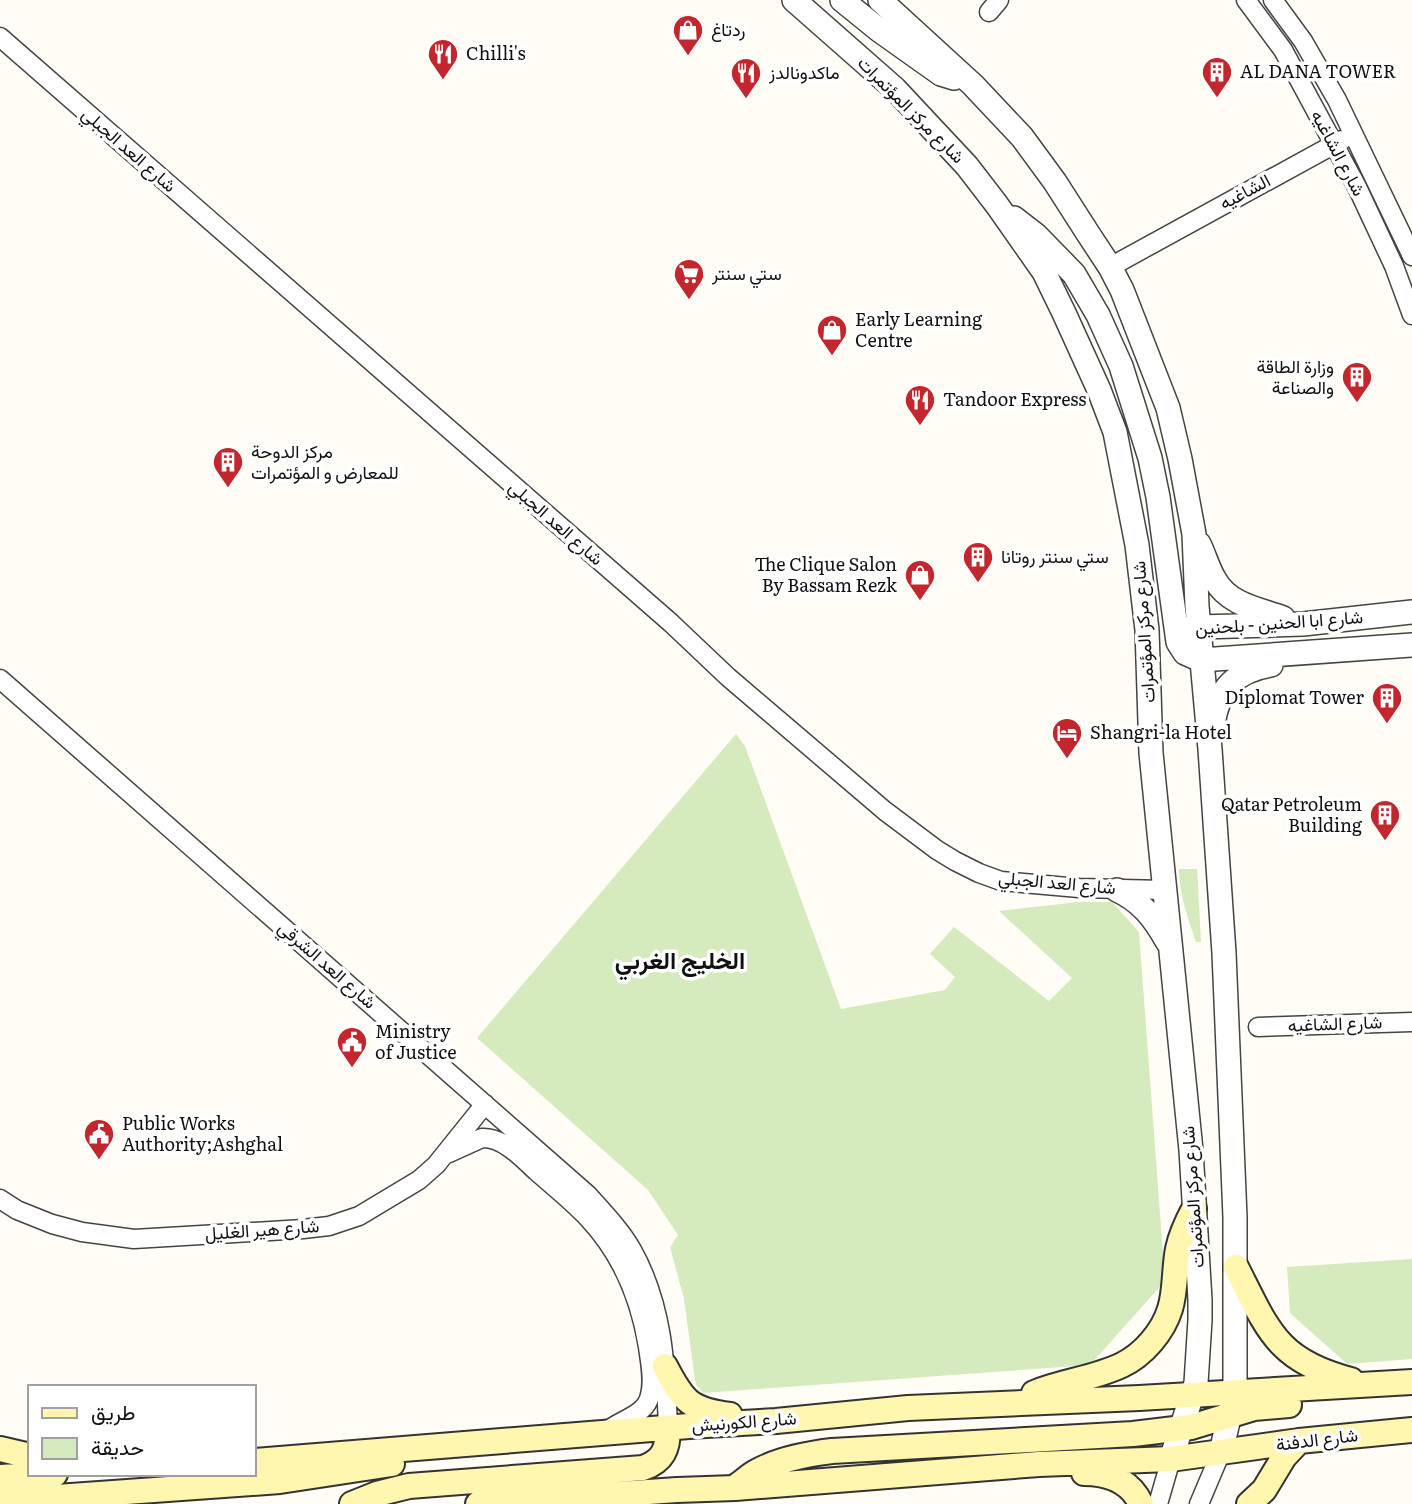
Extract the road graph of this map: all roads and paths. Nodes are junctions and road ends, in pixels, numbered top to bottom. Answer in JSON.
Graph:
{"nodes":[{"id":1,"x":794,"y":0,"type":"edge"},
{"id":2,"x":842,"y":0,"type":"edge"},
{"id":3,"x":880,"y":0,"type":"edge"},
{"id":4,"x":1247,"y":0,"type":"edge"},
{"id":5,"x":1273,"y":0,"type":"edge"},
{"id":6,"x":0,"y":37,"type":"edge"},
{"id":7,"x":974,"y":85,"type":"junction"},
{"id":8,"x":1354,"y":134,"type":"junction"},
{"id":9,"x":1334,"y":145,"type":"junction"},
{"id":10,"x":998,"y":205,"type":"junction"},
{"id":11,"x":1412,"y":256,"type":"edge"},
{"id":12,"x":1110,"y":267,"type":"junction"},
{"id":13,"x":1412,"y":315,"type":"edge"},
{"id":14,"x":1195,"y":534,"type":"junction"},
{"id":15,"x":1412,"y":612,"type":"edge"},
{"id":16,"x":1303,"y":624,"type":"junction"},
{"id":17,"x":1199,"y":627,"type":"junction"},
{"id":18,"x":1147,"y":630,"type":"junction"},
{"id":19,"x":1176,"y":630,"type":"junction"},
{"id":20,"x":1412,"y":630,"type":"edge"},
{"id":21,"x":1412,"y":645,"type":"edge"},
{"id":22,"x":1348,"y":650,"type":"junction"},
{"id":23,"x":1296,"y":653,"type":"junction"},
{"id":24,"x":1201,"y":660,"type":"junction"},
{"id":25,"x":2,"y":682,"type":"edge"},
{"id":26,"x":1210,"y":749,"type":"junction"},
{"id":27,"x":1116,"y":890,"type":"junction"},
{"id":28,"x":1165,"y":890,"type":"junction"},
{"id":29,"x":1171,"y":949,"type":"junction"},
{"id":30,"x":1412,"y":1022,"type":"edge"},
{"id":31,"x":1258,"y":1027,"type":"dead end"},
{"id":32,"x":485,"y":1104,"type":"junction"},
{"id":33,"x":443,"y":1156,"type":"junction"},
{"id":34,"x":0,"y":1199,"type":"edge"},
{"id":35,"x":1194,"y":1209,"type":"junction"},
{"id":36,"x":1236,"y":1267,"type":"junction"},
{"id":37,"x":665,"y":1366,"type":"junction"},
{"id":38,"x":1412,"y":1382,"type":"edge"},
{"id":39,"x":1371,"y":1385,"type":"junction"},
{"id":40,"x":1192,"y":1395,"type":"junction"},
{"id":41,"x":1412,"y":1398,"type":"edge"},
{"id":42,"x":1014,"y":1402,"type":"junction"},
{"id":43,"x":1233,"y":1404,"type":"junction"},
{"id":44,"x":776,"y":1421,"type":"junction"},
{"id":45,"x":1182,"y":1428,"type":"junction"},
{"id":46,"x":668,"y":1429,"type":"junction"},
{"id":47,"x":1412,"y":1430,"type":"edge"},
{"id":48,"x":606,"y":1432,"type":"junction"},
{"id":49,"x":1299,"y":1441,"type":"junction"},
{"id":50,"x":445,"y":1446,"type":"junction"},
{"id":51,"x":0,"y":1449,"type":"edge"},
{"id":52,"x":1222,"y":1452,"type":"junction"},
{"id":53,"x":28,"y":1456,"type":"edge"},
{"id":54,"x":1171,"y":1458,"type":"junction"},
{"id":55,"x":256,"y":1461,"type":"edge"},
{"id":56,"x":1039,"y":1464,"type":"junction"},
{"id":57,"x":28,"y":1475,"type":"edge"},
{"id":58,"x":0,"y":1477,"type":"edge"},
{"id":59,"x":735,"y":1488,"type":"junction"},
{"id":60,"x":0,"y":1501,"type":"edge"},
{"id":61,"x":1255,"y":1501,"type":"edge"},
{"id":62,"x":352,"y":1504,"type":"edge"},
{"id":63,"x":478,"y":1504,"type":"edge"},
{"id":64,"x":1141,"y":1504,"type":"edge"},
{"id":65,"x":1158,"y":1504,"type":"edge"},
{"id":66,"x":1199,"y":1504,"type":"edge"}],
"edges":[{"from":1,"to":10,"type":"street","name":"شارع مركز المؤتمرات"},
{"from":2,"to":7,"type":"street"},
{"from":3,"to":7,"type":"street"},
{"from":4,"to":9,"type":"street","name":"شارع الشاغيه"},
{"from":5,"to":8,"type":"street","name":"شارع الشاغيه"},
{"from":6,"to":27,"type":"street","name":"شارع العد الجبلي"},
{"from":7,"to":12,"type":"street"},
{"from":8,"to":9,"type":"street","name":"الشاغيه"},
{"from":8,"to":11,"type":"street","name":"شارع الشاغيه"},
{"from":9,"to":12,"type":"street","name":"الشاغيه"},
{"from":9,"to":13,"type":"street","name":"شارع الشاغيه"},
{"from":10,"to":18,"type":"street","name":"شارع مركز المؤتمرات"},
{"from":10,"to":19,"type":"street"},
{"from":12,"to":14,"type":"street"},
{"from":14,"to":16,"type":"street"},
{"from":14,"to":17,"type":"street"},
{"from":15,"to":16,"type":"street","name":"شارع ابا الحنين - بلحنين"},
{"from":16,"to":17,"type":"street","name":"شارع ابا الحنين - بلحنين"},
{"from":17,"to":19,"type":"street","name":"شارع ابا الحنين - بلحنين"},
{"from":17,"to":24,"type":"street"},
{"from":18,"to":19,"type":"street","name":"شارع ابا الحنين - بلحنين"},
{"from":18,"to":28,"type":"street","name":"شارع مركز المؤتمرات"},
{"from":19,"to":24,"type":"street"},
{"from":20,"to":22,"type":"street"},
{"from":21,"to":22,"type":"street","name":"شارع ابا الحنين - بلحنين"},
{"from":22,"to":23,"type":"street","name":"شارع ابا الحنين - بلحنين"},
{"from":23,"to":24,"type":"street","name":"شارع ابا الحنين - بلحنين"},
{"from":23,"to":26,"type":"street"},
{"from":24,"to":26,"type":"street"},
{"from":25,"to":32,"type":"street","name":"شارع العد الشرقي"},
{"from":26,"to":36,"type":"street"},
{"from":27,"to":28,"type":"street","name":"شارع العد الجبلي"},
{"from":27,"to":29,"type":"street"},
{"from":28,"to":29,"type":"street","name":"شارع مركز المؤتمرات"},
{"from":29,"to":35,"type":"street","name":"شارع مركز المؤتمرات"},
{"from":30,"to":31,"type":"street","name":"شارع الشاغيه"},
{"from":32,"to":33,"type":"street","name":"شارع هير الغليل"},
{"from":32,"to":37,"type":"street","name":"شارع العد الشرقي"},
{"from":33,"to":34,"type":"street","name":"شارع هير الغليل"},
{"from":33,"to":48,"type":"street"},
{"from":35,"to":40,"type":"street","name":"شارع مركز المؤتمرات"},
{"from":35,"to":42,"type":"main road"},
{"from":36,"to":39,"type":"main road"},
{"from":36,"to":43,"type":"street"},
{"from":37,"to":44,"type":"main road"},
{"from":37,"to":46,"type":"street","name":"شارع العد الشرقي"},
{"from":38,"to":39,"type":"main road"},
{"from":39,"to":43,"type":"main road"},
{"from":40,"to":42,"type":"main road","name":"شارع الكورنيش"},
{"from":40,"to":43,"type":"main road","name":"شارع الكورنيش"},
{"from":40,"to":45,"type":"street","name":"شارع مركز المؤتمرات"},
{"from":41,"to":43,"type":"main road"},
{"from":42,"to":44,"type":"main road","name":"شارع الكورنيش"},
{"from":43,"to":45,"type":"main road"},
{"from":43,"to":52,"type":"street"},
{"from":44,"to":46,"type":"main road","name":"شارع الكورنيش"},
{"from":45,"to":54,"type":"street","name":"شارع مركز المؤتمرات"},
{"from":45,"to":59,"type":"main road"},
{"from":46,"to":48,"type":"main road","name":"شارع الكورنيش"},
{"from":46,"to":62,"type":"main road"},
{"from":47,"to":49,"type":"main road","name":"شارع الدفنة"},
{"from":48,"to":50,"type":"main road","name":"شارع الكورنيش"},
{"from":49,"to":52,"type":"main road","name":"شارع الدفنة"},
{"from":49,"to":61,"type":"main road"},
{"from":50,"to":55,"type":"main road","name":"شارع الكورنيش"},
{"from":50,"to":60,"type":"main road"},
{"from":51,"to":53,"type":"main road"},
{"from":52,"to":54,"type":"main road"},
{"from":52,"to":66,"type":"street"},
{"from":54,"to":56,"type":"main road"},
{"from":54,"to":65,"type":"street"},
{"from":56,"to":59,"type":"main road"},
{"from":56,"to":64,"type":"main road"},
{"from":57,"to":58,"type":"main road"},
{"from":59,"to":63,"type":"main road"}]}
